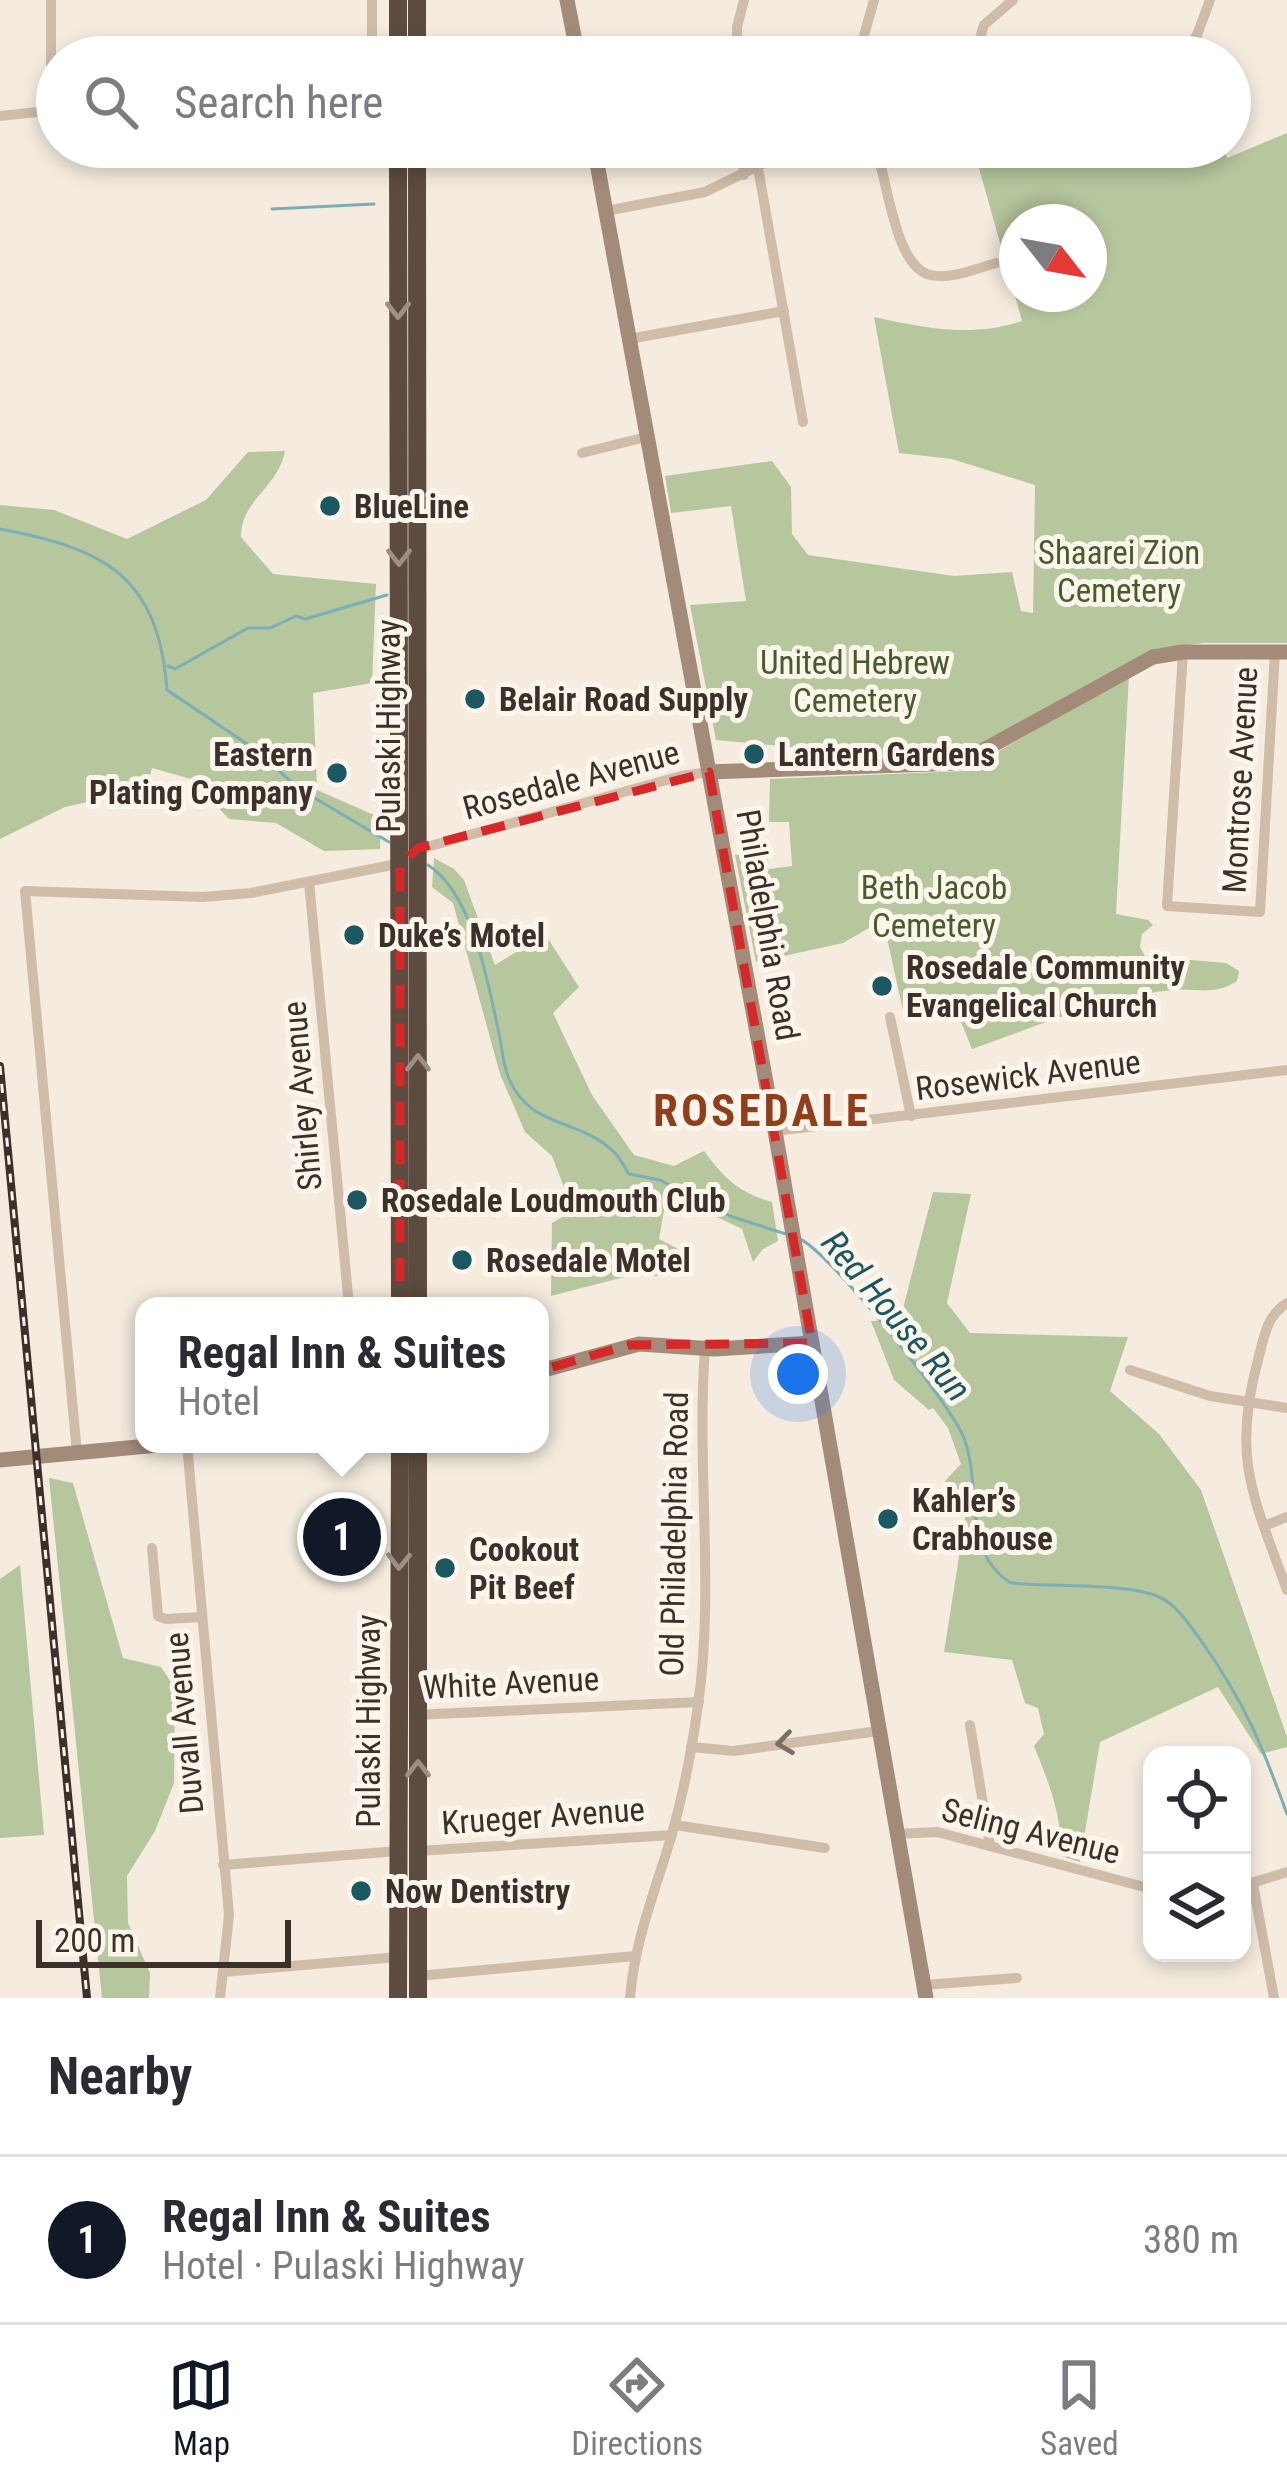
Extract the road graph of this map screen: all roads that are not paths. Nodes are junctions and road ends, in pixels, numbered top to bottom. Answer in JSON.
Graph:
{"nodes":[{"id":1,"x":51,"y":0,"type":"edge"},
{"id":2,"x":372,"y":0,"type":"edge"},
{"id":3,"x":398,"y":0,"type":"edge"},
{"id":4,"x":417,"y":0,"type":"edge"},
{"id":5,"x":568,"y":0,"type":"edge"},
{"id":6,"x":744,"y":0,"type":"edge"},
{"id":7,"x":874,"y":0,"type":"edge"},
{"id":8,"x":1012,"y":0,"type":"edge"},
{"id":9,"x":1210,"y":0,"type":"edge"},
{"id":10,"x":52,"y":36,"type":"edge"},
{"id":11,"x":372,"y":36,"type":"edge"},
{"id":12,"x":398,"y":36,"type":"edge"},
{"id":13,"x":417,"y":36,"type":"edge"},
{"id":14,"x":574,"y":36,"type":"edge"},
{"id":15,"x":737,"y":36,"type":"edge"},
{"id":16,"x":864,"y":36,"type":"edge"},
{"id":17,"x":981,"y":36,"type":"edge"},
{"id":18,"x":1196,"y":36,"type":"edge"},
{"id":19,"x":36,"y":113,"type":"edge"},
{"id":20,"x":0,"y":116,"type":"edge"},
{"id":21,"x":398,"y":168,"type":"edge"},
{"id":22,"x":417,"y":168,"type":"edge"},
{"id":23,"x":598,"y":168,"type":"edge"},
{"id":24,"x":743,"y":168,"type":"edge"},
{"id":25,"x":758,"y":168,"type":"joint"},
{"id":26,"x":881,"y":168,"type":"edge"},
{"id":27,"x":743,"y":175,"type":"junction"},
{"id":28,"x":606,"y":211,"type":"junction"},
{"id":29,"x":996,"y":263,"type":"dead end"},
{"id":30,"x":784,"y":310,"type":"junction"},
{"id":31,"x":628,"y":340,"type":"junction"},
{"id":32,"x":802,"y":422,"type":"dead end"},
{"id":33,"x":646,"y":437,"type":"junction"},
{"id":34,"x":582,"y":453,"type":"dead end"},
{"id":35,"x":1183,"y":652,"type":"junction"},
{"id":36,"x":1281,"y":652,"type":"edge"},
{"id":37,"x":710,"y":772,"type":"junction"},
{"id":38,"x":418,"y":848,"type":"junction"},
{"id":39,"x":400,"y":865,"type":"junction"},
{"id":40,"x":309,"y":882,"type":"junction"},
{"id":41,"x":890,"y":1017,"type":"dead end"},
{"id":42,"x":1287,"y":1070,"type":"edge"},
{"id":43,"x":911,"y":1117,"type":"junction"},
{"id":44,"x":775,"y":1131,"type":"junction"},
{"id":45,"x":348,"y":1297,"type":"edge"},
{"id":46,"x":400,"y":1297,"type":"edge"},
{"id":47,"x":418,"y":1297,"type":"edge"},
{"id":48,"x":1287,"y":1303,"type":"edge"},
{"id":49,"x":812,"y":1342,"type":"junction"},
{"id":50,"x":705,"y":1349,"type":"junction"},
{"id":51,"x":549,"y":1368,"type":"edge"},
{"id":52,"x":1130,"y":1370,"type":"dead end"},
{"id":53,"x":1246,"y":1403,"type":"junction"},
{"id":54,"x":1287,"y":1408,"type":"edge"},
{"id":55,"x":135,"y":1448,"type":"edge"},
{"id":56,"x":188,"y":1453,"type":"edge"},
{"id":57,"x":400,"y":1453,"type":"edge"},
{"id":58,"x":418,"y":1453,"type":"edge"},
{"id":59,"x":73,"y":1454,"type":"junction"},
{"id":60,"x":1,"y":1460,"type":"edge"},
{"id":61,"x":1287,"y":1517,"type":"edge"},
{"id":62,"x":1264,"y":1526,"type":"junction"},
{"id":63,"x":152,"y":1548,"type":"dead end"},
{"id":64,"x":1287,"y":1590,"type":"edge"},
{"id":65,"x":202,"y":1618,"type":"junction"},
{"id":66,"x":699,"y":1702,"type":"junction"},
{"id":67,"x":408,"y":1715,"type":"junction"},
{"id":68,"x":970,"y":1725,"type":"dead end"},
{"id":69,"x":878,"y":1731,"type":"junction"},
{"id":70,"x":691,"y":1747,"type":"junction"},
{"id":71,"x":673,"y":1830,"type":"junction"},
{"id":72,"x":897,"y":1834,"type":"junction"},
{"id":73,"x":990,"y":1846,"type":"junction"},
{"id":74,"x":825,"y":1848,"type":"dead end"},
{"id":75,"x":408,"y":1851,"type":"junction"},
{"id":76,"x":223,"y":1865,"type":"junction"},
{"id":77,"x":1287,"y":1873,"type":"edge"},
{"id":78,"x":1251,"y":1884,"type":"edge"},
{"id":79,"x":1143,"y":1886,"type":"edge"},
{"id":80,"x":1251,"y":1902,"type":"edge"},
{"id":81,"x":634,"y":1955,"type":"junction"},
{"id":82,"x":398,"y":1957,"type":"junction"},
{"id":83,"x":223,"y":1972,"type":"junction"},
{"id":84,"x":418,"y":1976,"type":"junction"},
{"id":85,"x":1017,"y":1978,"type":"dead end"},
{"id":86,"x":925,"y":1991,"type":"edge"},
{"id":87,"x":220,"y":1998,"type":"edge"},
{"id":88,"x":398,"y":1998,"type":"edge"},
{"id":89,"x":418,"y":1998,"type":"edge"},
{"id":90,"x":630,"y":1998,"type":"edge"},
{"id":91,"x":1274,"y":1998,"type":"edge"}],
"edges":[{"from":1,"to":10,"type":"street"},
{"from":2,"to":11,"type":"street"},
{"from":3,"to":12,"type":"highway"},
{"from":4,"to":13,"type":"highway"},
{"from":5,"to":14,"type":"main road"},
{"from":6,"to":15,"type":"street"},
{"from":7,"to":16,"type":"street"},
{"from":8,"to":17,"type":"street"},
{"from":9,"to":18,"type":"street"},
{"from":19,"to":20,"type":"street"},
{"from":21,"to":39,"type":"highway","name":"Pulaski Highway","one_way":true},
{"from":22,"to":38,"type":"highway","name":"Pulaski Highway"},
{"from":23,"to":28,"type":"main road","name":"Philadelphia Road"},
{"from":24,"to":27,"type":"street"},
{"from":25,"to":27,"type":"street"},
{"from":25,"to":30,"type":"street"},
{"from":26,"to":29,"type":"street"},
{"from":27,"to":28,"type":"street"},
{"from":28,"to":31,"type":"main road","name":"Philadelphia Road"},
{"from":30,"to":31,"type":"street"},
{"from":30,"to":32,"type":"street"},
{"from":31,"to":33,"type":"main road","name":"Philadelphia Road"},
{"from":33,"to":34,"type":"street"},
{"from":33,"to":37,"type":"main road","name":"Philadelphia Road"},
{"from":35,"to":36,"type":"main road"},
{"from":35,"to":36,"type":"street","name":"Montrose Avenue"},
{"from":35,"to":37,"type":"main road"},
{"from":37,"to":38,"type":"street","name":"Rosedale Avenue"},
{"from":37,"to":44,"type":"main road","name":"Philadelphia Road"},
{"from":38,"to":39,"type":"street","name":"Rosedale Avenue"},
{"from":47,"to":38,"type":"highway","name":"Pulaski Highway","one_way":true},
{"from":39,"to":40,"type":"street"},
{"from":39,"to":46,"type":"highway","name":"Pulaski Highway"},
{"from":40,"to":45,"type":"street","name":"Shirley Avenue"},
{"from":40,"to":59,"type":"street"},
{"from":41,"to":43,"type":"street"},
{"from":42,"to":43,"type":"street","name":"Rosewick Avenue"},
{"from":43,"to":44,"type":"street","name":"Rosewick Avenue"},
{"from":44,"to":49,"type":"main road","name":"Philadelphia Road"},
{"from":48,"to":53,"type":"street"},
{"from":49,"to":50,"type":"main road"},
{"from":49,"to":69,"type":"main road","name":"Philadelphia Road"},
{"from":50,"to":51,"type":"main road"},
{"from":50,"to":66,"type":"street","name":"Old Philadelphia Road"},
{"from":52,"to":53,"type":"street"},
{"from":53,"to":54,"type":"street"},
{"from":53,"to":62,"type":"street"},
{"from":55,"to":59,"type":"main road"},
{"from":56,"to":65,"type":"street","name":"Duvall Avenue"},
{"from":57,"to":67,"type":"highway","name":"Pulaski Highway","one_way":true},
{"from":58,"to":67,"type":"highway","name":"Pulaski Highway"},
{"from":59,"to":60,"type":"main road"},
{"from":61,"to":62,"type":"street"},
{"from":62,"to":64,"type":"street"},
{"from":63,"to":65,"type":"street"},
{"from":65,"to":76,"type":"street","name":"Duvall Avenue"},
{"from":66,"to":67,"type":"street","name":"White Avenue"},
{"from":66,"to":70,"type":"street","name":"Old Philadelphia Road"},
{"from":67,"to":75,"type":"highway","name":"Pulaski Highway"},
{"from":68,"to":73,"type":"street"},
{"from":69,"to":70,"type":"street","one_way":true},
{"from":69,"to":72,"type":"main road","name":"Philadelphia Road"},
{"from":70,"to":71,"type":"street","name":"Old Philadelphia Road"},
{"from":71,"to":74,"type":"street","name":"Krueger Avenue"},
{"from":71,"to":75,"type":"street","name":"Krueger Avenue"},
{"from":71,"to":81,"type":"street","name":"Old Philadelphia Road"},
{"from":72,"to":73,"type":"street","name":"Seling Avenue"},
{"from":72,"to":86,"type":"main road","name":"Philadelphia Road"},
{"from":73,"to":79,"type":"street","name":"Seling Avenue"},
{"from":75,"to":76,"type":"street","name":"Krueger Avenue"},
{"from":75,"to":82,"type":"highway","name":"Pulaski Highway"},
{"from":75,"to":84,"type":"highway","name":"Pulaski Highway"},
{"from":76,"to":83,"type":"street","name":"Duvall Avenue"},
{"from":77,"to":78,"type":"street"},
{"from":80,"to":91,"type":"street"},
{"from":81,"to":84,"type":"street"},
{"from":81,"to":90,"type":"street","name":"Old Philadelphia Road"},
{"from":82,"to":83,"type":"street"},
{"from":82,"to":88,"type":"highway","name":"Pulaski Highway"},
{"from":83,"to":87,"type":"street","name":"Duvall Avenue"},
{"from":84,"to":89,"type":"highway","name":"Pulaski Highway"},
{"from":85,"to":86,"type":"street"}]}
